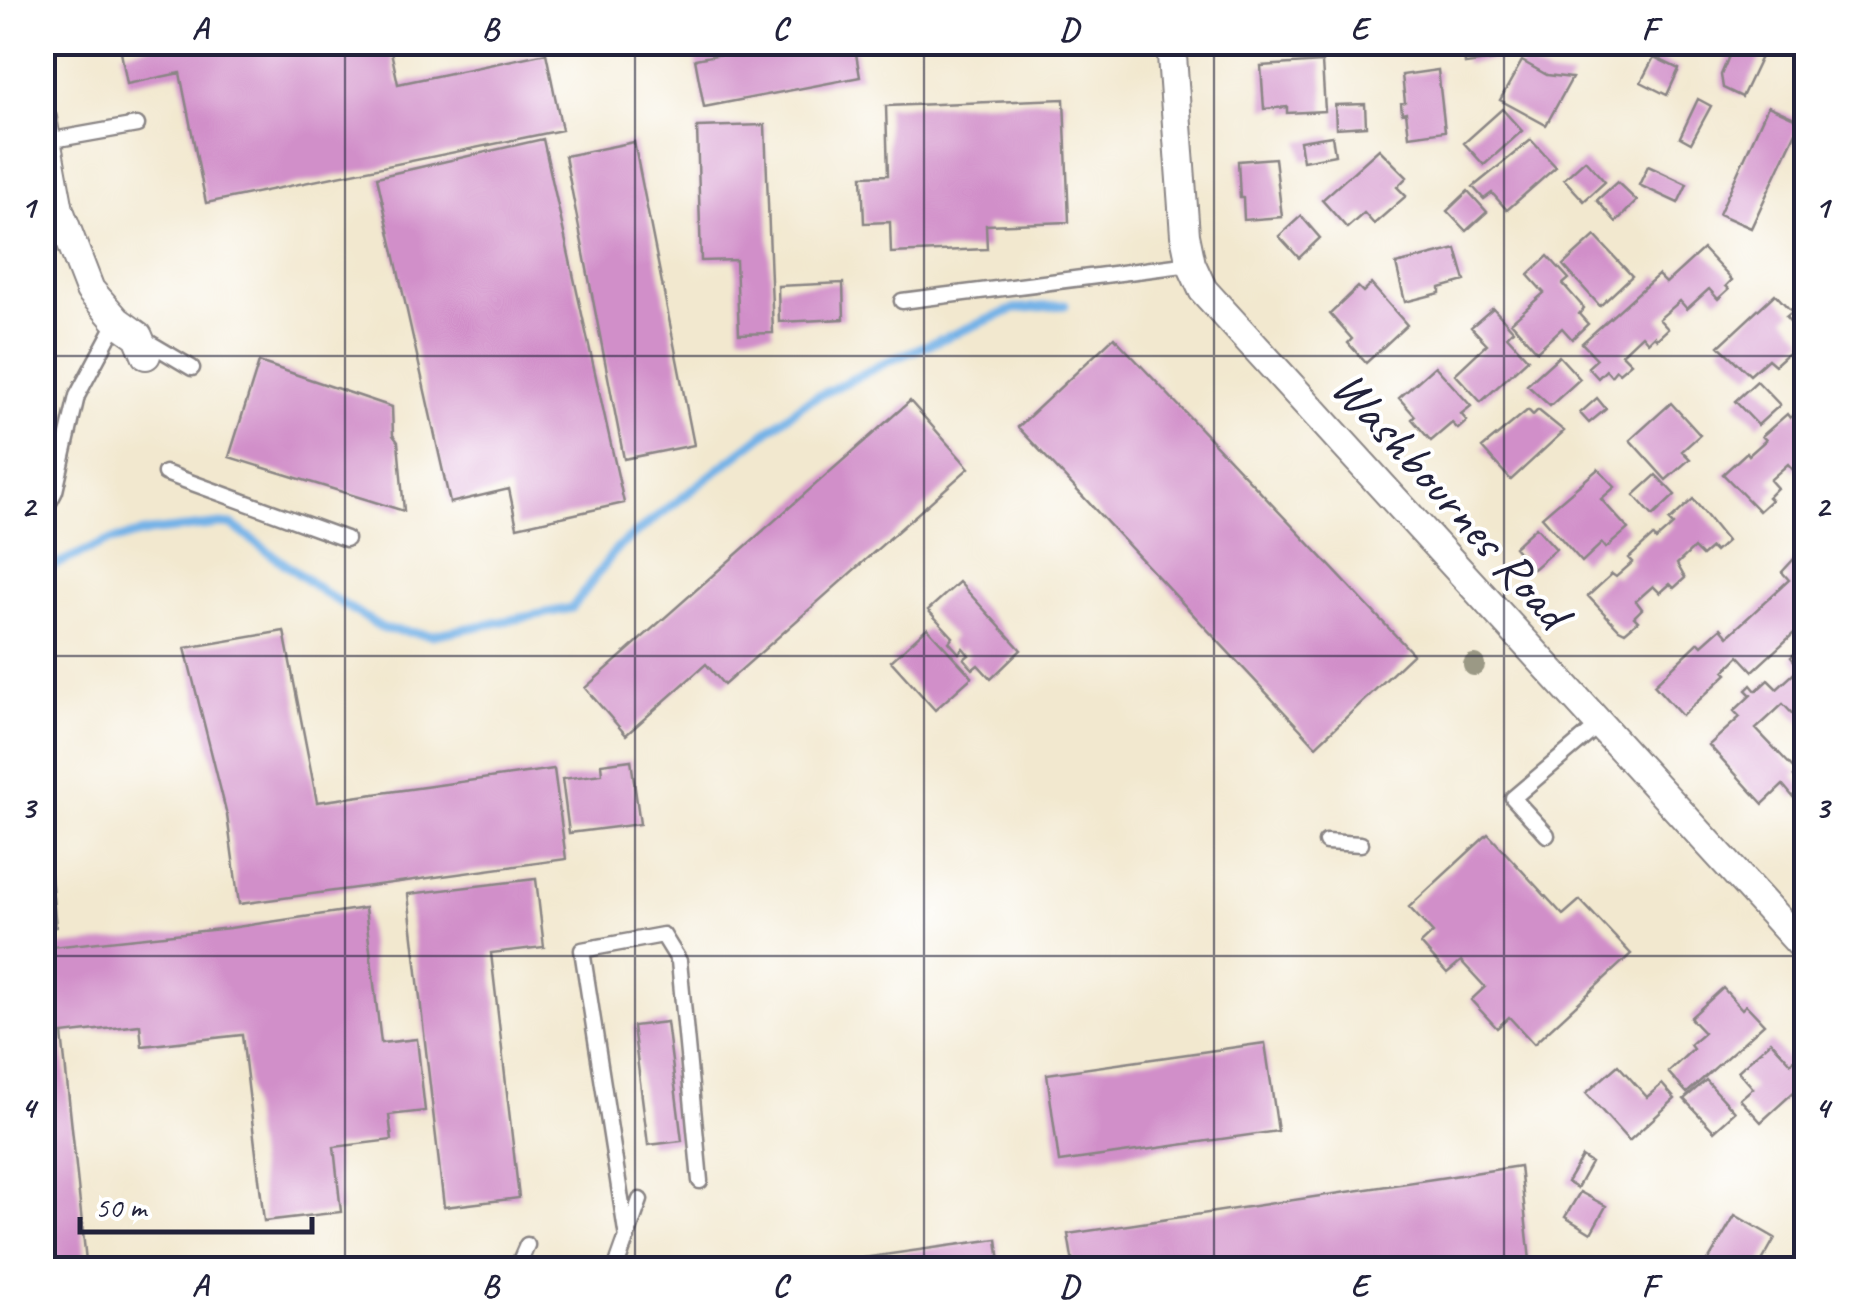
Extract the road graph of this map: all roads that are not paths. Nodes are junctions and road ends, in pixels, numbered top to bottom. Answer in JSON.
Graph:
{"nodes":[{"id":1,"x":1171,"y":42,"type":"edge"},
{"id":2,"x":137,"y":125,"type":"dead end"},
{"id":3,"x":45,"y":130,"type":"edge"},
{"id":4,"x":1190,"y":264,"type":"junction"},
{"id":5,"x":902,"y":301,"type":"dead end"},
{"id":6,"x":134,"y":337,"type":"junction"},
{"id":7,"x":192,"y":368,"type":"dead end"},
{"id":8,"x":166,"y":473,"type":"dead end"},
{"id":9,"x":42,"y":516,"type":"edge"},
{"id":10,"x":346,"y":539,"type":"dead end"},
{"id":11,"x":1599,"y":725,"type":"junction"},
{"id":12,"x":1547,"y":835,"type":"dead end"},
{"id":13,"x":1326,"y":842,"type":"dead end"},
{"id":14,"x":1361,"y":844,"type":"dead end"},
{"id":15,"x":1806,"y":950,"type":"edge"},
{"id":16,"x":700,"y":1181,"type":"dead end"},
{"id":17,"x":640,"y":1200,"type":"dead end"},
{"id":18,"x":628,"y":1238,"type":"junction"},
{"id":19,"x":527,"y":1245,"type":"dead end"},
{"id":20,"x":516,"y":1270,"type":"edge"},
{"id":21,"x":615,"y":1270,"type":"edge"}],
"edges":[{"from":1,"to":4,"type":"street","name":"Washbournes Road"},
{"from":2,"to":3,"type":"lane"},
{"from":3,"to":6,"type":"street"},
{"from":4,"to":5,"type":"lane"},
{"from":4,"to":11,"type":"street","name":"Washbournes Road"},
{"from":6,"to":7,"type":"lane"},
{"from":6,"to":9,"type":"lane"},
{"from":8,"to":10,"type":"lane"},
{"from":11,"to":12,"type":"lane"},
{"from":11,"to":15,"type":"street","name":"Washbournes Road"},
{"from":13,"to":14,"type":"lane"},
{"from":16,"to":18,"type":"lane"},
{"from":17,"to":18,"type":"lane"},
{"from":18,"to":21,"type":"lane"},
{"from":19,"to":20,"type":"lane"}]}
